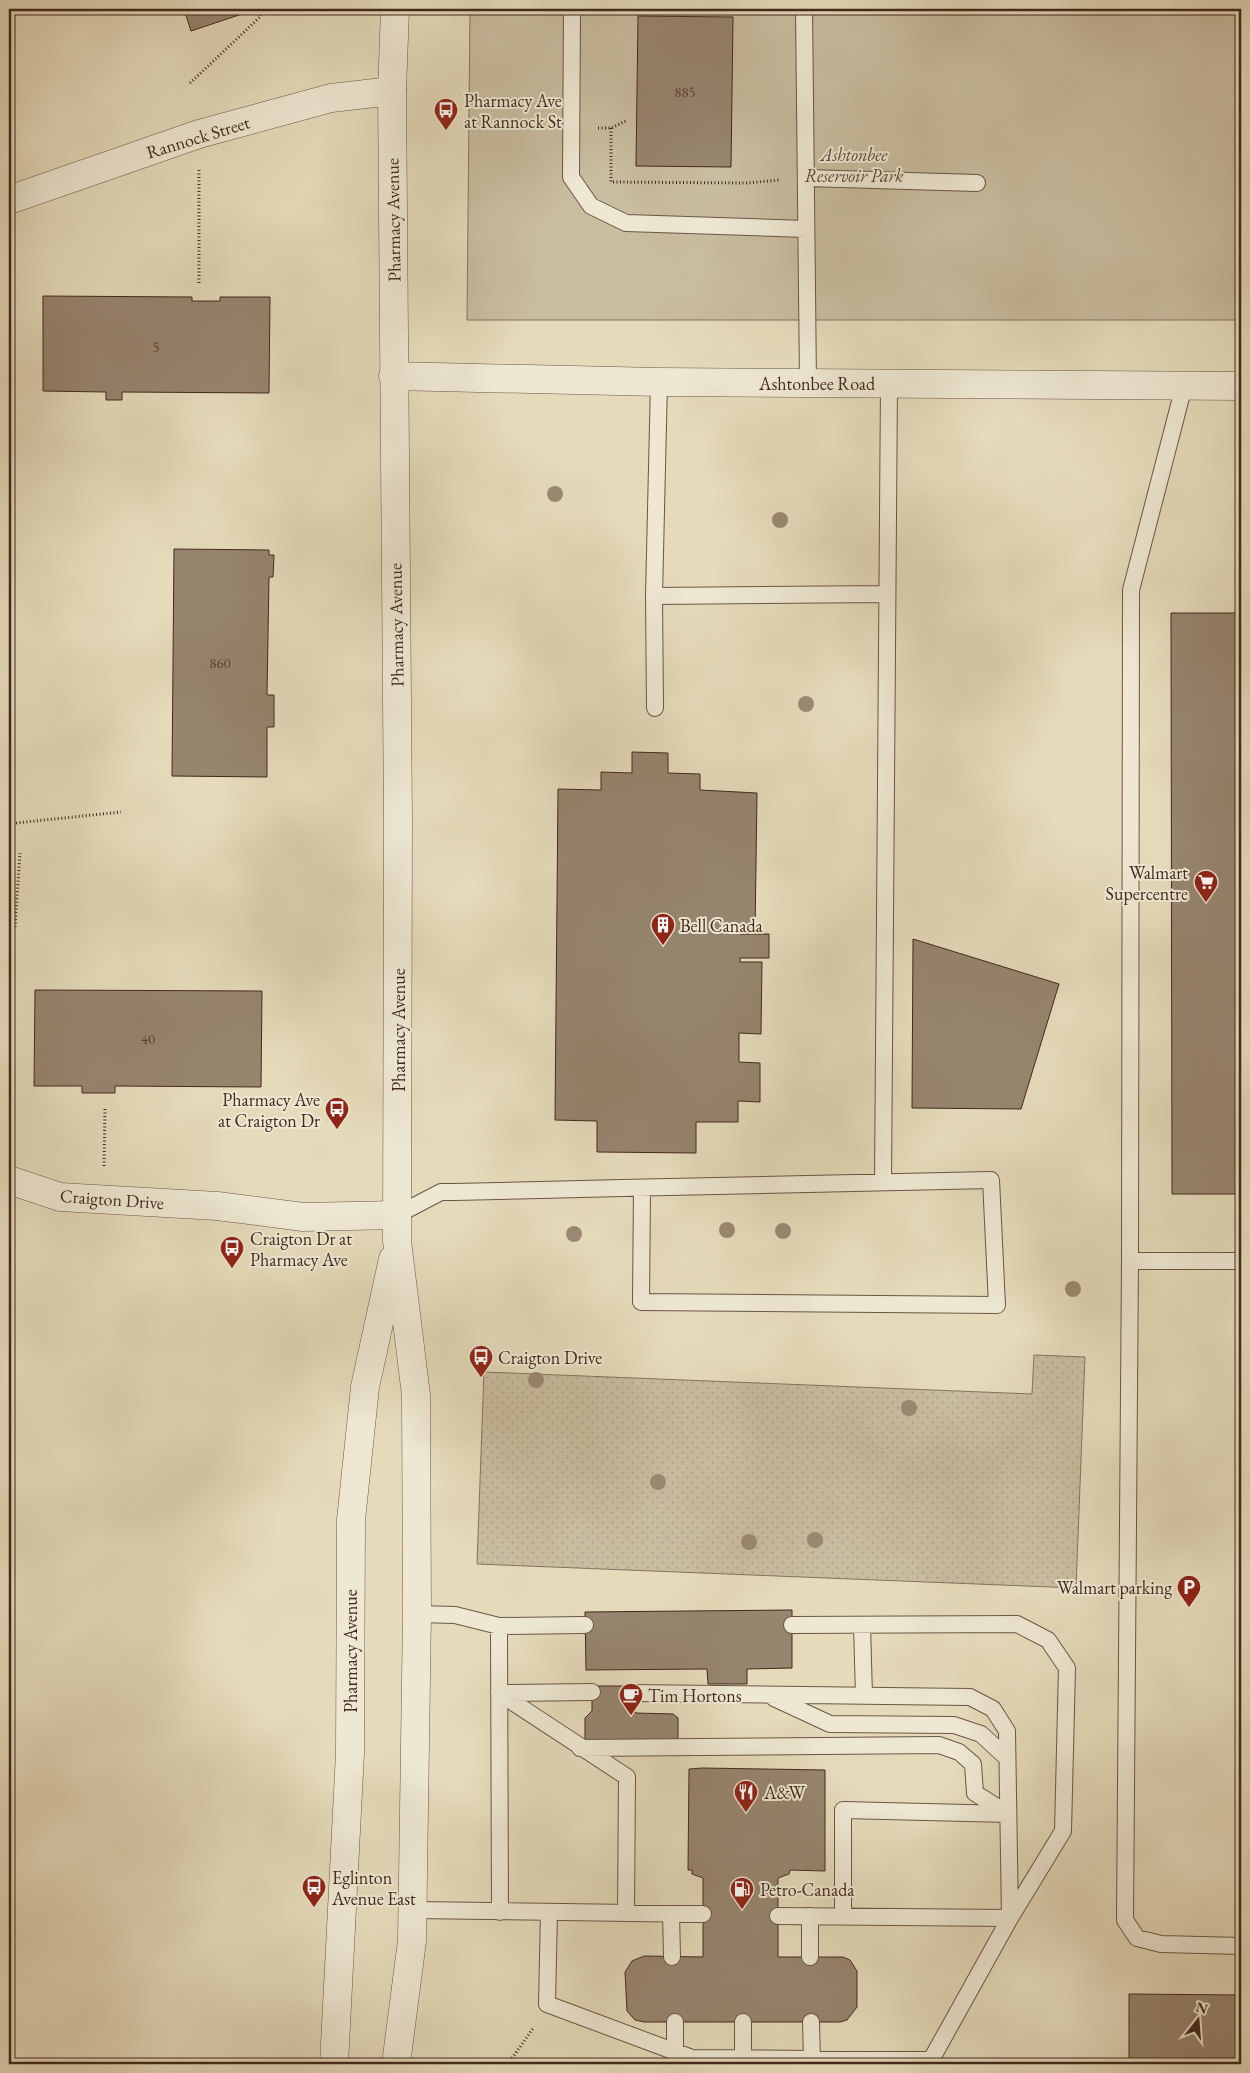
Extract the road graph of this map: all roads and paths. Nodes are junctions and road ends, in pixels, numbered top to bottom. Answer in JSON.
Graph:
{"nodes":[{"id":1,"x":262,"y":9,"type":"edge"},
{"id":2,"x":395,"y":9,"type":"edge"},
{"id":3,"x":572,"y":9,"type":"edge"},
{"id":4,"x":804,"y":9,"type":"edge"},
{"id":5,"x":190,"y":83,"type":"dead end"},
{"id":6,"x":392,"y":92,"type":"junction"},
{"id":7,"x":611,"y":128,"type":"dead end"},
{"id":8,"x":199,"y":134,"type":"junction"},
{"id":9,"x":806,"y":178,"type":"junction"},
{"id":10,"x":977,"y":183,"type":"dead end"},
{"id":11,"x":9,"y":200,"type":"edge"},
{"id":12,"x":806,"y":229,"type":"junction"},
{"id":13,"x":199,"y":284,"type":"dead end"},
{"id":14,"x":393,"y":376,"type":"junction"},
{"id":15,"x":659,"y":382,"type":"junction"},
{"id":16,"x":808,"y":383,"type":"junction"},
{"id":17,"x":889,"y":383,"type":"junction"},
{"id":18,"x":1184,"y":386,"type":"junction"},
{"id":19,"x":1241,"y":386,"type":"edge"},
{"id":20,"x":887,"y":594,"type":"junction"},
{"id":21,"x":654,"y":596,"type":"junction"},
{"id":22,"x":655,"y":708,"type":"dead end"},
{"id":23,"x":122,"y":812,"type":"dead end"},
{"id":24,"x":16,"y":823,"type":"dead end"},
{"id":25,"x":20,"y":852,"type":"dead end"},
{"id":26,"x":15,"y":927,"type":"dead end"},
{"id":27,"x":105,"y":1107,"type":"dead end"},
{"id":28,"x":9,"y":1180,"type":"edge"},
{"id":29,"x":883,"y":1182,"type":"junction"},
{"id":30,"x":642,"y":1188,"type":"junction"},
{"id":31,"x":104,"y":1199,"type":"junction"},
{"id":32,"x":397,"y":1228,"type":"junction"},
{"id":33,"x":1241,"y":1261,"type":"edge"},
{"id":34,"x":1130,"y":1262,"type":"junction"},
{"id":35,"x":417,"y":1614,"type":"junction"},
{"id":36,"x":585,"y":1625,"type":"dead end"},
{"id":37,"x":792,"y":1625,"type":"dead end"},
{"id":38,"x":862,"y":1625,"type":"junction"},
{"id":39,"x":499,"y":1626,"type":"junction"},
{"id":40,"x":592,"y":1692,"type":"dead end"},
{"id":41,"x":499,"y":1693,"type":"junction"},
{"id":42,"x":631,"y":1693,"type":"dead end"},
{"id":43,"x":769,"y":1695,"type":"junction"},
{"id":44,"x":864,"y":1696,"type":"junction"},
{"id":45,"x":580,"y":1748,"type":"junction"},
{"id":46,"x":1008,"y":1758,"type":"junction"},
{"id":47,"x":1008,"y":1814,"type":"junction"},
{"id":48,"x":413,"y":1910,"type":"junction"},
{"id":49,"x":500,"y":1912,"type":"junction"},
{"id":50,"x":549,"y":1912,"type":"junction"},
{"id":51,"x":626,"y":1913,"type":"junction"},
{"id":52,"x":671,"y":1914,"type":"junction"},
{"id":53,"x":703,"y":1914,"type":"dead end"},
{"id":54,"x":778,"y":1916,"type":"dead end"},
{"id":55,"x":810,"y":1916,"type":"junction"},
{"id":56,"x":842,"y":1916,"type":"junction"},
{"id":57,"x":1010,"y":1918,"type":"junction"},
{"id":58,"x":1241,"y":1946,"type":"edge"},
{"id":59,"x":672,"y":1957,"type":"dead end"},
{"id":60,"x":810,"y":1957,"type":"dead end"},
{"id":61,"x":538,"y":2020,"type":"dead end"},
{"id":62,"x":674,"y":2022,"type":"dead end"},
{"id":63,"x":742,"y":2022,"type":"dead end"},
{"id":64,"x":811,"y":2022,"type":"dead end"},
{"id":65,"x":675,"y":2053,"type":"junction"},
{"id":66,"x":743,"y":2059,"type":"junction"},
{"id":67,"x":812,"y":2060,"type":"junction"},
{"id":68,"x":692,"y":2061,"type":"edge"},
{"id":69,"x":931,"y":2062,"type":"edge"},
{"id":70,"x":334,"y":2064,"type":"edge"},
{"id":71,"x":396,"y":2064,"type":"edge"},
{"id":72,"x":508,"y":2064,"type":"edge"}],
"edges":[{"from":1,"to":5,"type":"path"},
{"from":2,"to":6,"type":"street","name":"Pharmacy Avenue"},
{"from":3,"to":12,"type":"lane"},
{"from":4,"to":9,"type":"lane"},
{"from":6,"to":8,"type":"street","name":"Rannock Street"},
{"from":6,"to":14,"type":"street","name":"Pharmacy Avenue"},
{"from":7,"to":9,"type":"path"},
{"from":8,"to":11,"type":"street","name":"Rannock Street"},
{"from":8,"to":13,"type":"path"},
{"from":9,"to":10,"type":"lane"},
{"from":9,"to":12,"type":"lane"},
{"from":12,"to":16,"type":"lane"},
{"from":14,"to":15,"type":"street","name":"Ashtonbee Road"},
{"from":14,"to":32,"type":"street","name":"Pharmacy Avenue"},
{"from":15,"to":16,"type":"street","name":"Ashtonbee Road"},
{"from":15,"to":21,"type":"lane"},
{"from":16,"to":17,"type":"street","name":"Ashtonbee Road"},
{"from":17,"to":18,"type":"street","name":"Ashtonbee Road"},
{"from":17,"to":20,"type":"lane"},
{"from":18,"to":19,"type":"street","name":"Ashtonbee Road"},
{"from":18,"to":34,"type":"lane"},
{"from":20,"to":21,"type":"lane"},
{"from":20,"to":29,"type":"lane"},
{"from":21,"to":22,"type":"lane"},
{"from":23,"to":24,"type":"path"},
{"from":25,"to":26,"type":"path"},
{"from":27,"to":31,"type":"path"},
{"from":28,"to":31,"type":"street","name":"Craigton Drive"},
{"from":29,"to":30,"type":"lane"},
{"from":29,"to":30,"type":"lane"},
{"from":30,"to":32,"type":"lane"},
{"from":31,"to":32,"type":"street","name":"Craigton Drive"},
{"from":32,"to":35,"type":"street","name":"Pharmacy Avenue"},
{"from":32,"to":70,"type":"street","name":"Pharmacy Avenue"},
{"from":33,"to":34,"type":"lane"},
{"from":34,"to":58,"type":"lane"},
{"from":35,"to":39,"type":"lane"},
{"from":35,"to":48,"type":"street","name":"Pharmacy Avenue"},
{"from":36,"to":39,"type":"lane"},
{"from":37,"to":38,"type":"lane"},
{"from":38,"to":44,"type":"lane"},
{"from":38,"to":57,"type":"lane"},
{"from":39,"to":41,"type":"lane"},
{"from":40,"to":41,"type":"lane"},
{"from":41,"to":45,"type":"lane"},
{"from":41,"to":49,"type":"lane"},
{"from":42,"to":43,"type":"lane"},
{"from":43,"to":44,"type":"lane"},
{"from":43,"to":46,"type":"lane"},
{"from":44,"to":46,"type":"lane"},
{"from":45,"to":47,"type":"lane"},
{"from":45,"to":51,"type":"lane"},
{"from":46,"to":47,"type":"lane"},
{"from":47,"to":56,"type":"lane"},
{"from":47,"to":57,"type":"lane"},
{"from":48,"to":49,"type":"lane"},
{"from":48,"to":71,"type":"street","name":"Pharmacy Avenue"},
{"from":49,"to":50,"type":"lane"},
{"from":50,"to":51,"type":"lane"},
{"from":50,"to":65,"type":"lane"},
{"from":51,"to":52,"type":"lane"},
{"from":52,"to":53,"type":"lane"},
{"from":52,"to":59,"type":"lane"},
{"from":54,"to":55,"type":"lane"},
{"from":55,"to":56,"type":"lane"},
{"from":55,"to":60,"type":"lane"},
{"from":56,"to":57,"type":"lane"},
{"from":57,"to":69,"type":"lane"},
{"from":61,"to":72,"type":"path"},
{"from":62,"to":65,"type":"lane"},
{"from":63,"to":66,"type":"lane"},
{"from":64,"to":67,"type":"lane"},
{"from":65,"to":68,"type":"lane"},
{"from":66,"to":67,"type":"lane"},
{"from":66,"to":68,"type":"lane"},
{"from":67,"to":69,"type":"lane"}]}
